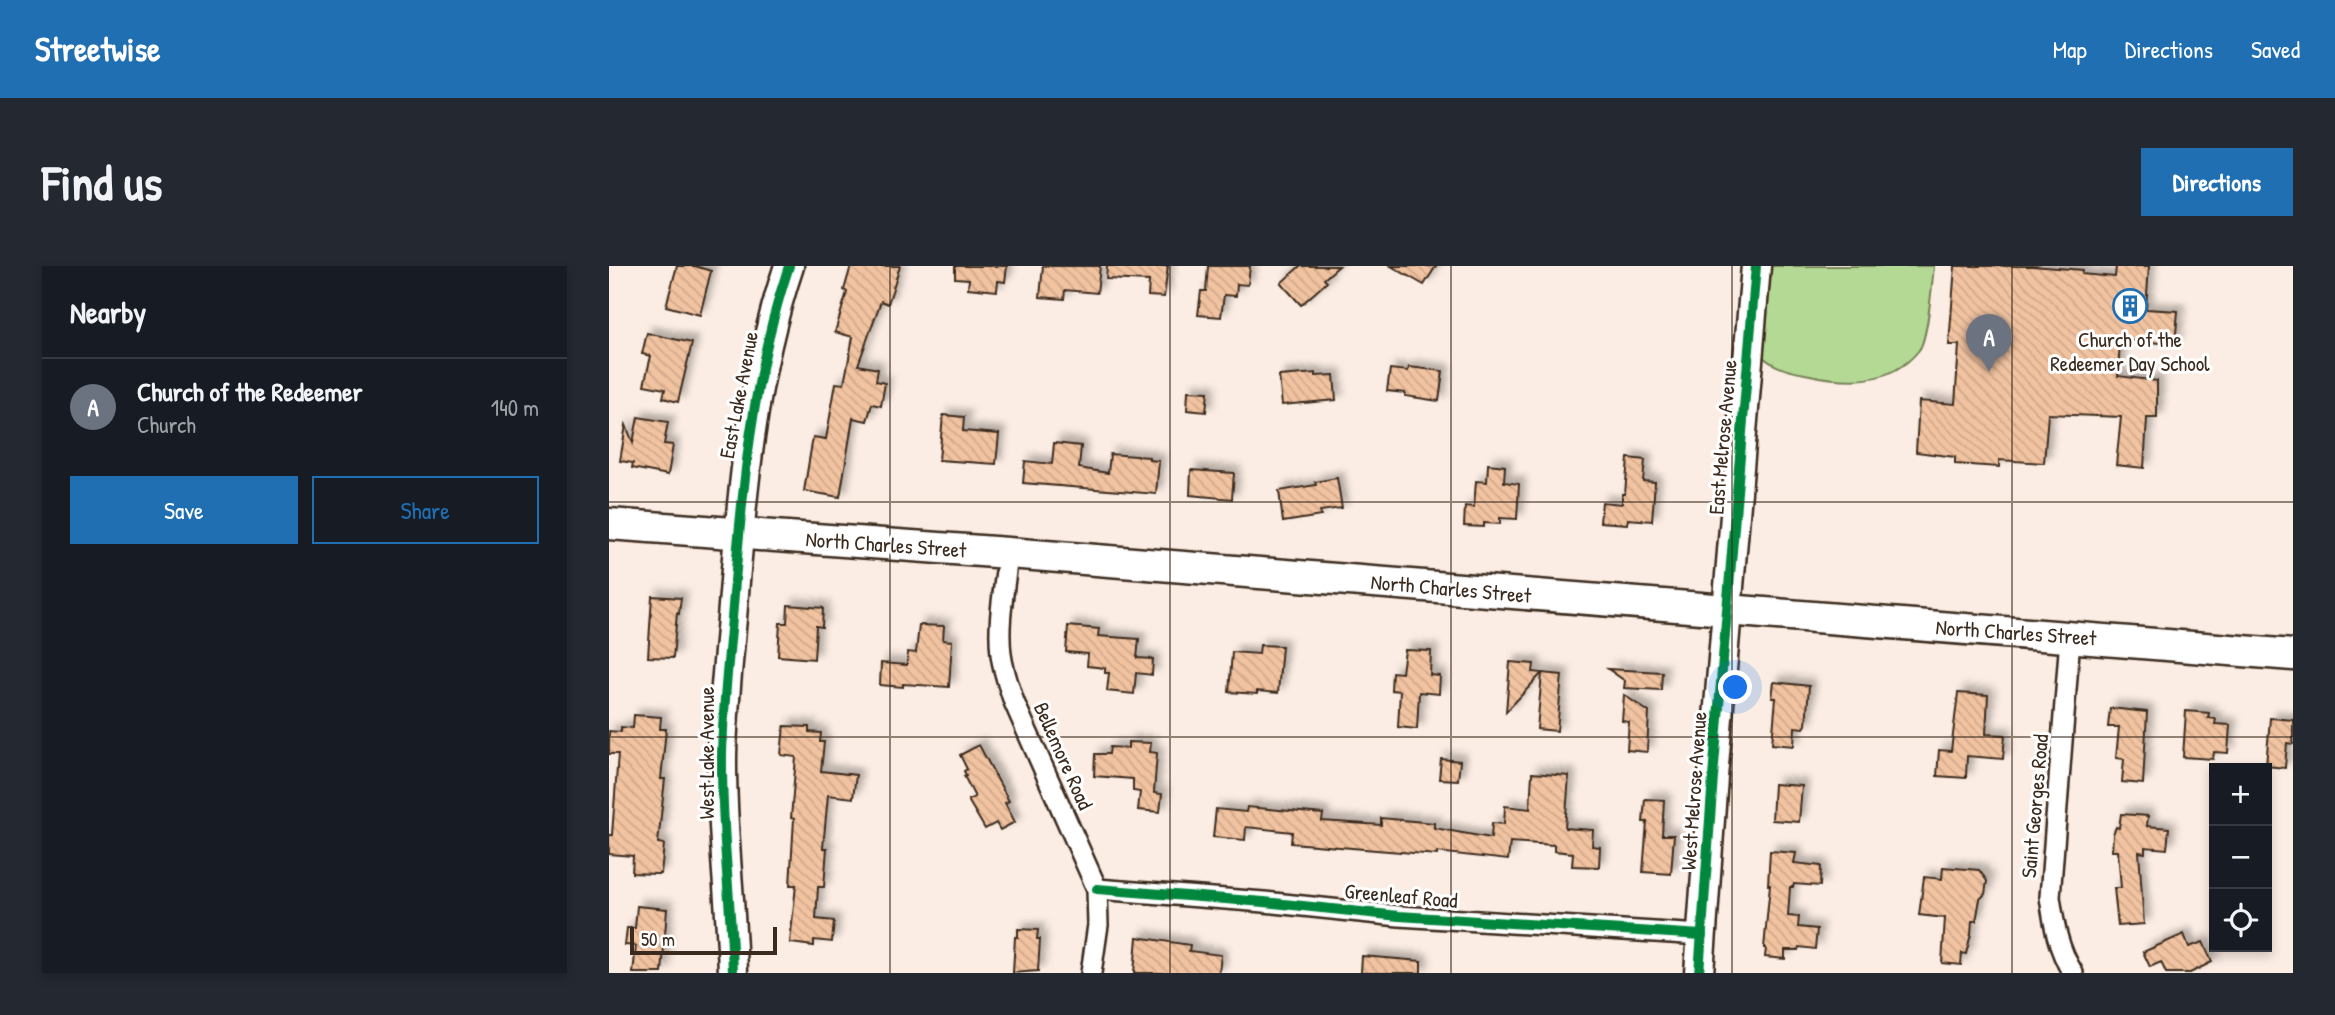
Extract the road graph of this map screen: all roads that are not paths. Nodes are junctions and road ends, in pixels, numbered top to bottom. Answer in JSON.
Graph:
{"nodes":[{"id":1,"x":789,"y":266,"type":"edge"},
{"id":2,"x":1756,"y":266,"type":"edge"},
{"id":3,"x":609,"y":524,"type":"edge"},
{"id":4,"x":738,"y":534,"type":"junction"},
{"id":5,"x":1008,"y":553,"type":"junction"},
{"id":6,"x":1728,"y":611,"type":"junction"},
{"id":7,"x":2070,"y":638,"type":"junction"},
{"id":8,"x":2293,"y":655,"type":"edge"},
{"id":9,"x":1097,"y":889,"type":"junction"},
{"id":10,"x":1702,"y":934,"type":"junction"},
{"id":11,"x":733,"y":973,"type":"edge"},
{"id":12,"x":1091,"y":973,"type":"edge"},
{"id":13,"x":1699,"y":973,"type":"edge"},
{"id":14,"x":2073,"y":973,"type":"edge"}],
"edges":[{"from":1,"to":4,"type":"street","name":"East Lake Avenue"},
{"from":2,"to":6,"type":"street","name":"East Melrose Avenue"},
{"from":3,"to":4,"type":"main road","name":"North Charles Street"},
{"from":4,"to":5,"type":"main road","name":"North Charles Street"},
{"from":4,"to":11,"type":"street","name":"West Lake Avenue"},
{"from":5,"to":6,"type":"main road","name":"North Charles Street"},
{"from":5,"to":9,"type":"street","name":"Bellemore Road"},
{"from":6,"to":7,"type":"main road","name":"North Charles Street"},
{"from":6,"to":10,"type":"street","name":"West Melrose Avenue"},
{"from":7,"to":8,"type":"main road","name":"North Charles Street"},
{"from":7,"to":14,"type":"street","name":"Saint Georges Road"},
{"from":9,"to":10,"type":"street","name":"Greenleaf Road"},
{"from":9,"to":12,"type":"street","name":"Bellemore Road"},
{"from":10,"to":13,"type":"street","name":"West Melrose Avenue"}]}
